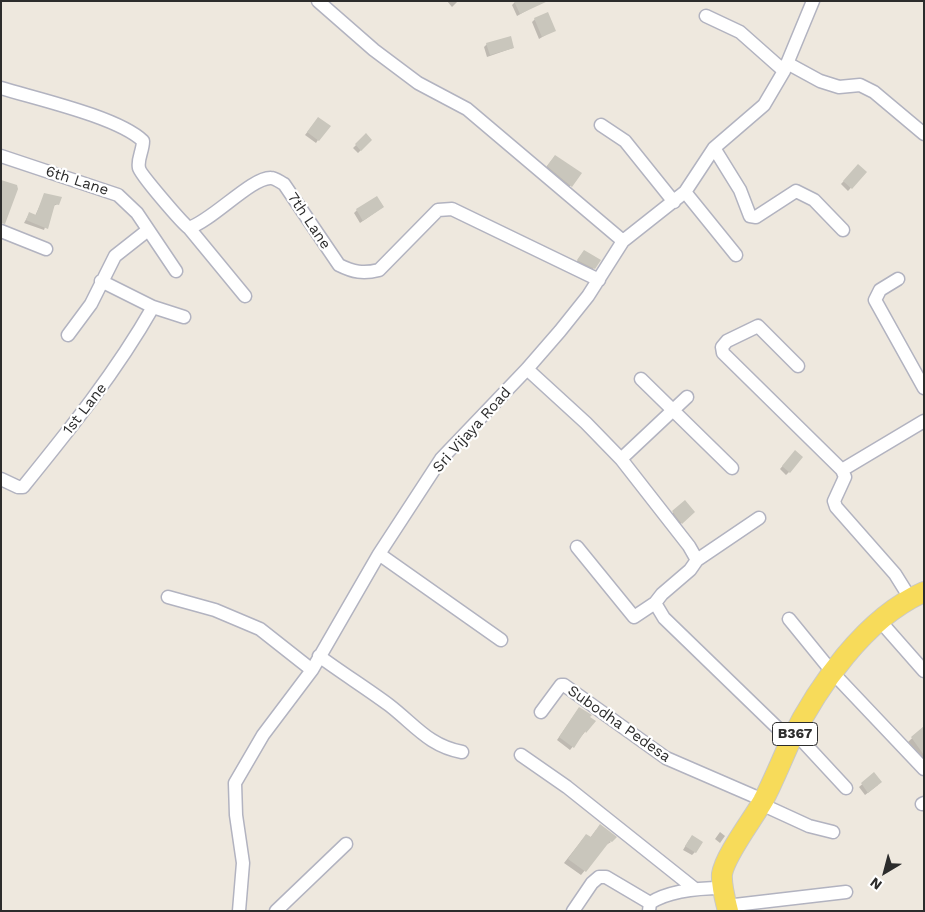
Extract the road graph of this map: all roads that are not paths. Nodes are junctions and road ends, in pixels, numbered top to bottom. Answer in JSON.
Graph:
{"nodes":[{"id":1,"x":318,"y":1,"type":"edge"},
{"id":2,"x":813,"y":1,"type":"edge"},
{"id":3,"x":706,"y":16,"type":"dead end"},
{"id":4,"x":785,"y":67,"type":"junction"},
{"id":5,"x":1,"y":88,"type":"edge"},
{"id":6,"x":600,"y":124,"type":"dead end"},
{"id":7,"x":924,"y":134,"type":"edge"},
{"id":8,"x":714,"y":148,"type":"junction"},
{"id":9,"x":1,"y":156,"type":"edge"},
{"id":10,"x":685,"y":192,"type":"junction"},
{"id":11,"x":674,"y":202,"type":"junction"},
{"id":12,"x":189,"y":228,"type":"junction"},
{"id":13,"x":1,"y":230,"type":"edge"},
{"id":14,"x":148,"y":230,"type":"junction"},
{"id":15,"x":843,"y":230,"type":"dead end"},
{"id":16,"x":623,"y":242,"type":"junction"},
{"id":17,"x":46,"y":249,"type":"dead end"},
{"id":18,"x":736,"y":256,"type":"dead end"},
{"id":19,"x":176,"y":271,"type":"dead end"},
{"id":20,"x":898,"y":279,"type":"dead end"},
{"id":21,"x":599,"y":280,"type":"junction"},
{"id":22,"x":101,"y":281,"type":"junction"},
{"id":23,"x":244,"y":296,"type":"dead end"},
{"id":24,"x":153,"y":307,"type":"junction"},
{"id":25,"x":184,"y":317,"type":"dead end"},
{"id":26,"x":68,"y":335,"type":"dead end"},
{"id":27,"x":798,"y":366,"type":"dead end"},
{"id":28,"x":528,"y":369,"type":"junction"},
{"id":29,"x":641,"y":379,"type":"dead end"},
{"id":30,"x":924,"y":388,"type":"edge"},
{"id":31,"x":686,"y":397,"type":"dead end"},
{"id":32,"x":673,"y":410,"type":"junction"},
{"id":33,"x":924,"y":421,"type":"edge"},
{"id":34,"x":621,"y":459,"type":"junction"},
{"id":35,"x":732,"y":468,"type":"dead end"},
{"id":36,"x":842,"y":470,"type":"junction"},
{"id":37,"x":1,"y":479,"type":"edge"},
{"id":38,"x":759,"y":518,"type":"dead end"},
{"id":39,"x":577,"y":547,"type":"dead end"},
{"id":40,"x":378,"y":554,"type":"junction"},
{"id":41,"x":697,"y":560,"type":"junction"},
{"id":42,"x":917,"y":595,"type":"edge"},
{"id":43,"x":168,"y":597,"type":"dead end"},
{"id":44,"x":655,"y":603,"type":"junction"},
{"id":45,"x":789,"y":619,"type":"dead end"},
{"id":46,"x":880,"y":621,"type":"junction"},
{"id":47,"x":501,"y":640,"type":"dead end"},
{"id":48,"x":319,"y":656,"type":"junction"},
{"id":49,"x":312,"y":670,"type":"junction"},
{"id":50,"x":924,"y":671,"type":"edge"},
{"id":51,"x":833,"y":673,"type":"junction"},
{"id":52,"x":541,"y":712,"type":"dead end"},
{"id":53,"x":793,"y":737,"type":"junction"},
{"id":54,"x":462,"y":752,"type":"dead end"},
{"id":55,"x":521,"y":755,"type":"dead end"},
{"id":56,"x":924,"y":769,"type":"edge"},
{"id":57,"x":846,"y":788,"type":"dead end"},
{"id":58,"x":762,"y":802,"type":"junction"},
{"id":59,"x":833,"y":832,"type":"dead end"},
{"id":60,"x":346,"y":844,"type":"dead end"},
{"id":61,"x":696,"y":889,"type":"junction"},
{"id":62,"x":846,"y":892,"type":"dead end"},
{"id":63,"x":726,"y":901,"type":"edge"},
{"id":64,"x":650,"y":907,"type":"edge"},
{"id":65,"x":239,"y":911,"type":"edge"},
{"id":66,"x":276,"y":911,"type":"edge"},
{"id":67,"x":573,"y":911,"type":"edge"}],
"edges":[{"from":1,"to":16,"type":"street"},
{"from":2,"to":4,"type":"street","name":"Sri Vijaya Road"},
{"from":3,"to":4,"type":"street"},
{"from":4,"to":7,"type":"street"},
{"from":4,"to":8,"type":"street","name":"Sri Vijaya Road"},
{"from":5,"to":12,"type":"street"},
{"from":6,"to":11,"type":"street"},
{"from":8,"to":10,"type":"street","name":"Sri Vijaya Road"},
{"from":8,"to":15,"type":"street"},
{"from":9,"to":14,"type":"street","name":"6th Lane"},
{"from":10,"to":11,"type":"street","name":"Sri Vijaya Road"},
{"from":10,"to":18,"type":"street"},
{"from":11,"to":16,"type":"street","name":"Sri Vijaya Road"},
{"from":12,"to":21,"type":"street","name":"7th Lane"},
{"from":12,"to":23,"type":"street"},
{"from":13,"to":17,"type":"street"},
{"from":14,"to":19,"type":"street","name":"6th Lane"},
{"from":14,"to":22,"type":"street"},
{"from":16,"to":21,"type":"street","name":"Sri Vijaya Road"},
{"from":20,"to":30,"type":"street"},
{"from":21,"to":28,"type":"street","name":"Sri Vijaya Road"},
{"from":22,"to":24,"type":"street"},
{"from":22,"to":26,"type":"street"},
{"from":24,"to":25,"type":"street"},
{"from":24,"to":37,"type":"street","name":"1st Lane"},
{"from":27,"to":36,"type":"street"},
{"from":28,"to":34,"type":"street"},
{"from":28,"to":40,"type":"street","name":"Sri Vijaya Road"},
{"from":29,"to":32,"type":"street"},
{"from":31,"to":32,"type":"street"},
{"from":32,"to":34,"type":"street"},
{"from":32,"to":35,"type":"street"},
{"from":33,"to":36,"type":"street"},
{"from":34,"to":41,"type":"street"},
{"from":36,"to":42,"type":"street"},
{"from":38,"to":41,"type":"street"},
{"from":39,"to":44,"type":"street"},
{"from":40,"to":47,"type":"street"},
{"from":40,"to":48,"type":"street","name":"Sri Vijaya Road"},
{"from":41,"to":44,"type":"street"},
{"from":42,"to":46,"type":"main road","number":"B367"},
{"from":43,"to":49,"type":"street"},
{"from":44,"to":53,"type":"street"},
{"from":45,"to":51,"type":"street"},
{"from":46,"to":50,"type":"street"},
{"from":46,"to":51,"type":"main road","number":"B367"},
{"from":48,"to":49,"type":"street","name":"Sri Vijaya Road"},
{"from":48,"to":54,"type":"street"},
{"from":49,"to":65,"type":"street","name":"Sri Vijaya Road"},
{"from":51,"to":53,"type":"main road","number":"B367"},
{"from":51,"to":56,"type":"street"},
{"from":52,"to":58,"type":"street","name":"Subodha Pedesa"},
{"from":53,"to":57,"type":"street"},
{"from":53,"to":58,"type":"main road","number":"B367"},
{"from":55,"to":61,"type":"street"},
{"from":58,"to":59,"type":"street"},
{"from":58,"to":63,"type":"main road","number":"B367"},
{"from":60,"to":66,"type":"street"},
{"from":61,"to":63,"type":"street"},
{"from":61,"to":64,"type":"street"},
{"from":62,"to":63,"type":"street"},
{"from":64,"to":67,"type":"street"}]}
